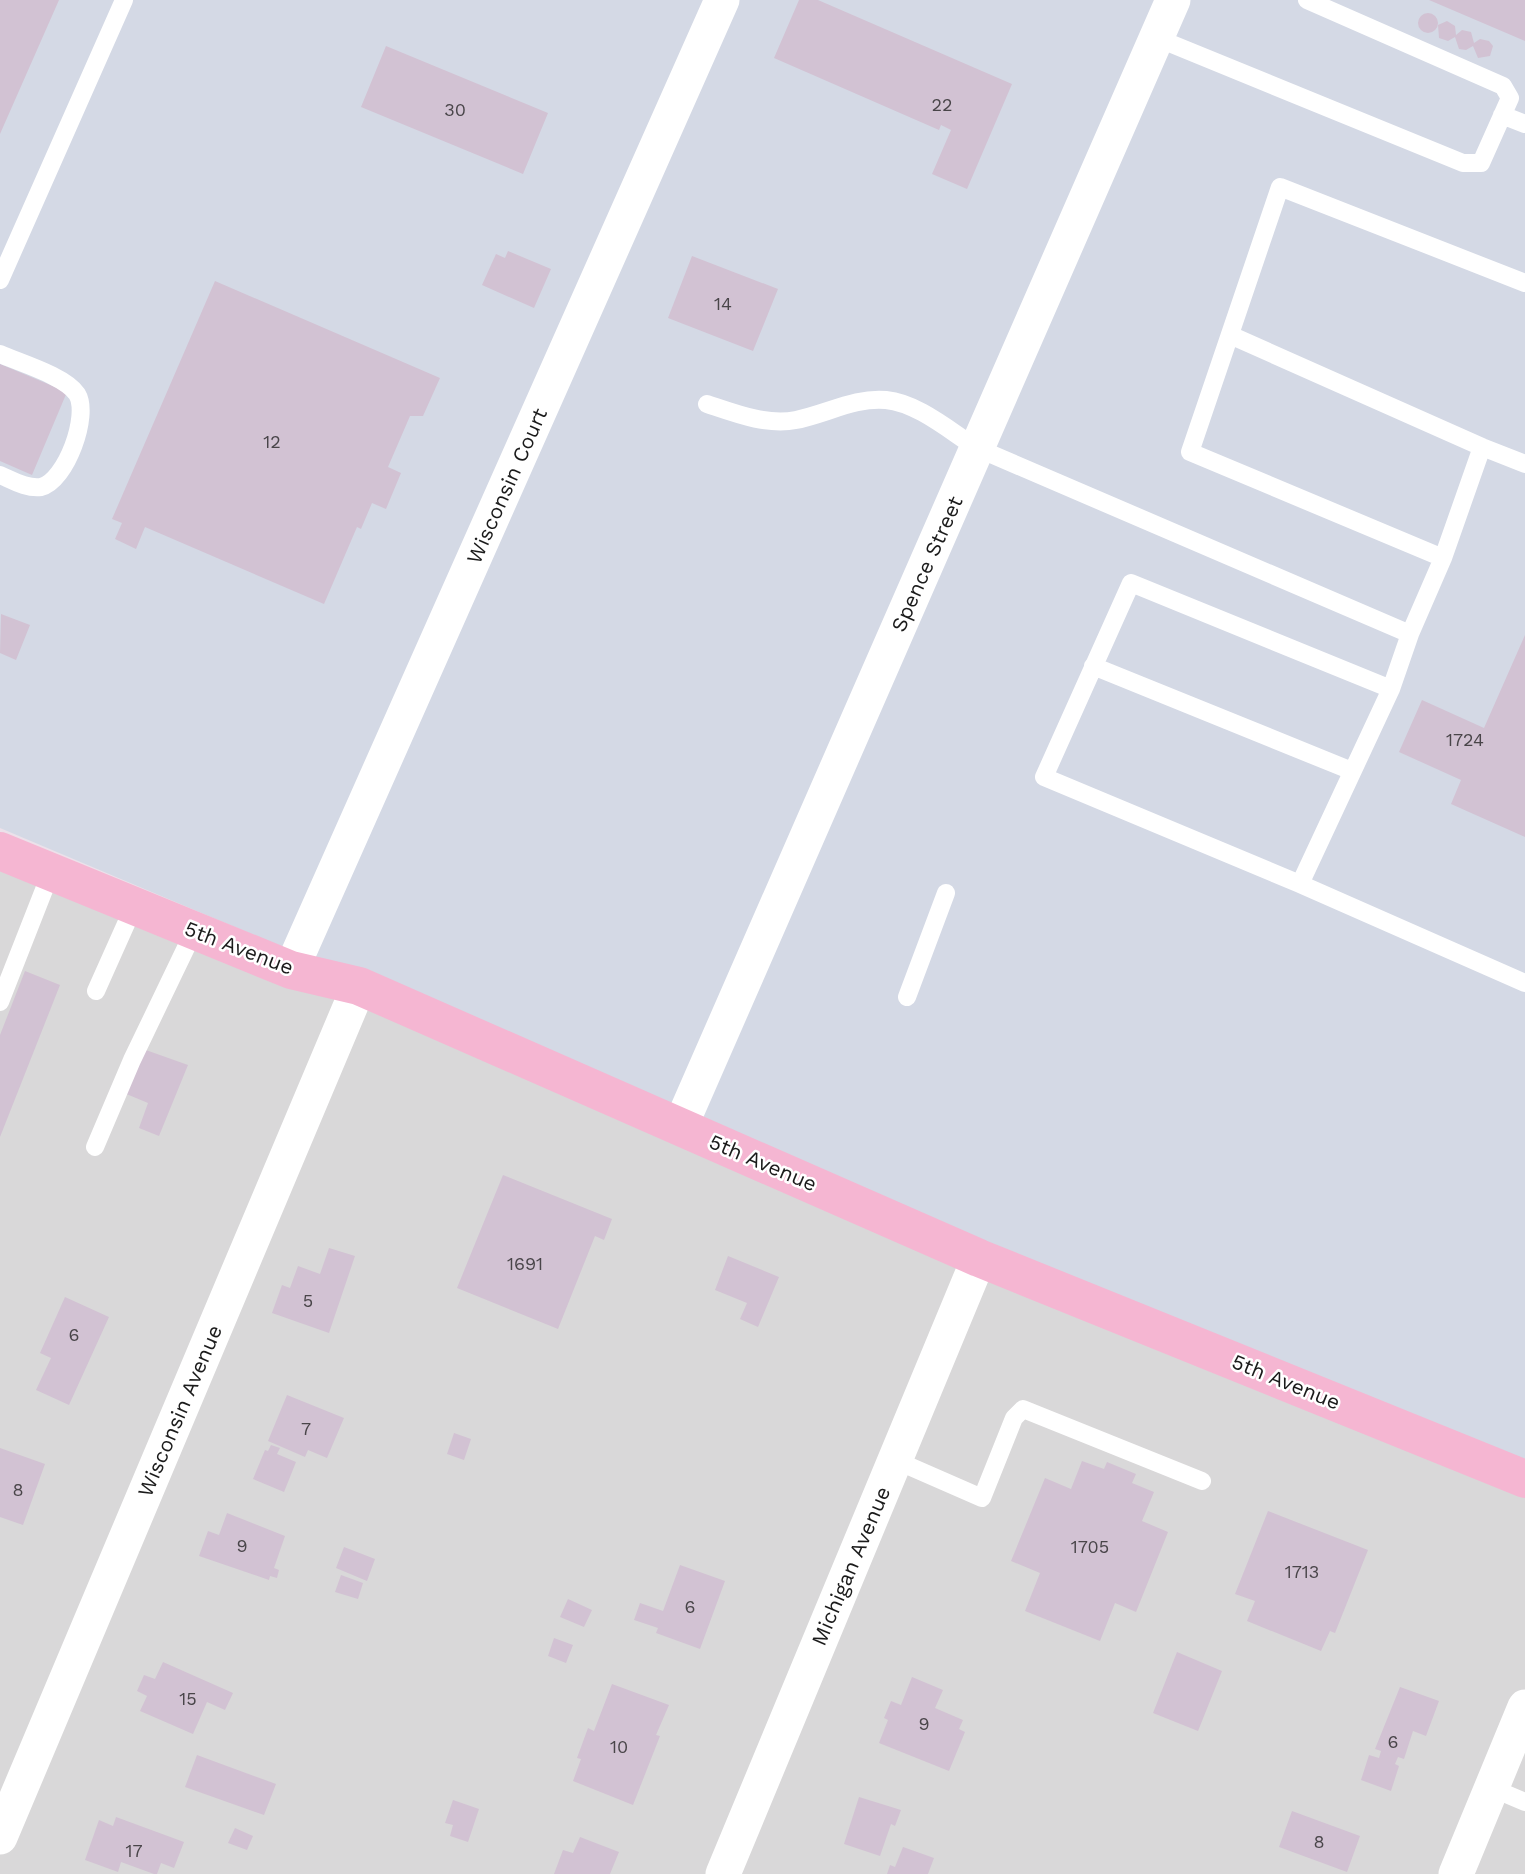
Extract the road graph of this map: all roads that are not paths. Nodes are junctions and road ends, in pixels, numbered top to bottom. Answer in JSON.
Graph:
{"nodes":[{"id":1,"x":124,"y":0,"type":"edge"},
{"id":2,"x":722,"y":0,"type":"edge"},
{"id":3,"x":1173,"y":0,"type":"edge"},
{"id":4,"x":1307,"y":0,"type":"edge"},
{"id":5,"x":1157,"y":38,"type":"junction"},
{"id":6,"x":1502,"y":115,"type":"junction"},
{"id":7,"x":1525,"y":124,"type":"edge"},
{"id":8,"x":0,"y":280,"type":"edge"},
{"id":9,"x":1525,"y":283,"type":"edge"},
{"id":10,"x":1230,"y":335,"type":"junction"},
{"id":11,"x":0,"y":354,"type":"edge"},
{"id":12,"x":706,"y":404,"type":"dead end"},
{"id":13,"x":1482,"y":447,"type":"junction"},
{"id":14,"x":977,"y":448,"type":"junction"},
{"id":15,"x":1525,"y":464,"type":"edge"},
{"id":16,"x":0,"y":475,"type":"edge"},
{"id":17,"x":1443,"y":558,"type":"junction"},
{"id":18,"x":1410,"y":634,"type":"junction"},
{"id":19,"x":1093,"y":666,"type":"junction"},
{"id":20,"x":1391,"y":689,"type":"junction"},
{"id":21,"x":1352,"y":771,"type":"junction"},
{"id":22,"x":0,"y":851,"type":"edge"},
{"id":23,"x":51,"y":872,"type":"junction"},
{"id":24,"x":1300,"y":884,"type":"junction"},
{"id":25,"x":946,"y":894,"type":"dead end"},
{"id":26,"x":134,"y":906,"type":"junction"},
{"id":27,"x":194,"y":931,"type":"junction"},
{"id":28,"x":291,"y":970,"type":"junction"},
{"id":29,"x":1525,"y":983,"type":"edge"},
{"id":30,"x":359,"y":986,"type":"junction"},
{"id":31,"x":96,"y":990,"type":"dead end"},
{"id":32,"x":907,"y":997,"type":"dead end"},
{"id":33,"x":0,"y":1002,"type":"edge"},
{"id":34,"x":680,"y":1127,"type":"junction"},
{"id":35,"x":95,"y":1147,"type":"dead end"},
{"id":36,"x":979,"y":1258,"type":"junction"},
{"id":37,"x":895,"y":1460,"type":"junction"},
{"id":38,"x":1525,"y":1479,"type":"edge"},
{"id":39,"x":1202,"y":1481,"type":"dead end"},
{"id":40,"x":1525,"y":1707,"type":"edge"},
{"id":41,"x":1492,"y":1788,"type":"junction"},
{"id":42,"x":1525,"y":1802,"type":"edge"},
{"id":43,"x":0,"y":1837,"type":"edge"},
{"id":44,"x":723,"y":1874,"type":"edge"},
{"id":45,"x":1456,"y":1874,"type":"edge"}],
"edges":[{"from":1,"to":8,"type":"lane"},
{"from":2,"to":28,"type":"street","name":"Wisconsin Court"},
{"from":3,"to":5,"type":"street","name":"Spence Street"},
{"from":4,"to":6,"type":"lane"},
{"from":5,"to":6,"type":"lane"},
{"from":5,"to":14,"type":"street","name":"Spence Street"},
{"from":6,"to":7,"type":"lane"},
{"from":9,"to":10,"type":"lane"},
{"from":10,"to":13,"type":"lane"},
{"from":10,"to":17,"type":"lane"},
{"from":11,"to":16,"type":"lane"},
{"from":12,"to":14,"type":"lane"},
{"from":13,"to":15,"type":"lane"},
{"from":13,"to":17,"type":"lane"},
{"from":14,"to":18,"type":"lane"},
{"from":14,"to":34,"type":"street","name":"Spence Street"},
{"from":17,"to":18,"type":"lane"},
{"from":18,"to":20,"type":"lane"},
{"from":19,"to":20,"type":"lane"},
{"from":19,"to":21,"type":"lane"},
{"from":19,"to":24,"type":"lane"},
{"from":20,"to":21,"type":"lane"},
{"from":21,"to":24,"type":"lane"},
{"from":22,"to":23,"type":"main road","name":"5th Avenue"},
{"from":23,"to":26,"type":"main road","name":"5th Avenue"},
{"from":23,"to":33,"type":"lane"},
{"from":24,"to":29,"type":"lane"},
{"from":25,"to":32,"type":"lane"},
{"from":26,"to":27,"type":"main road","name":"5th Avenue"},
{"from":26,"to":31,"type":"lane"},
{"from":27,"to":28,"type":"main road","name":"5th Avenue"},
{"from":27,"to":35,"type":"lane"},
{"from":28,"to":30,"type":"main road","name":"5th Avenue"},
{"from":30,"to":34,"type":"main road","name":"5th Avenue"},
{"from":30,"to":43,"type":"street","name":"Wisconsin Avenue"},
{"from":34,"to":36,"type":"main road","name":"5th Avenue"},
{"from":36,"to":37,"type":"street","name":"Michigan Avenue"},
{"from":36,"to":38,"type":"main road","name":"5th Avenue"},
{"from":37,"to":39,"type":"lane"},
{"from":37,"to":44,"type":"street","name":"Michigan Avenue"},
{"from":40,"to":41,"type":"street"},
{"from":41,"to":42,"type":"lane"},
{"from":41,"to":45,"type":"street"}]}
